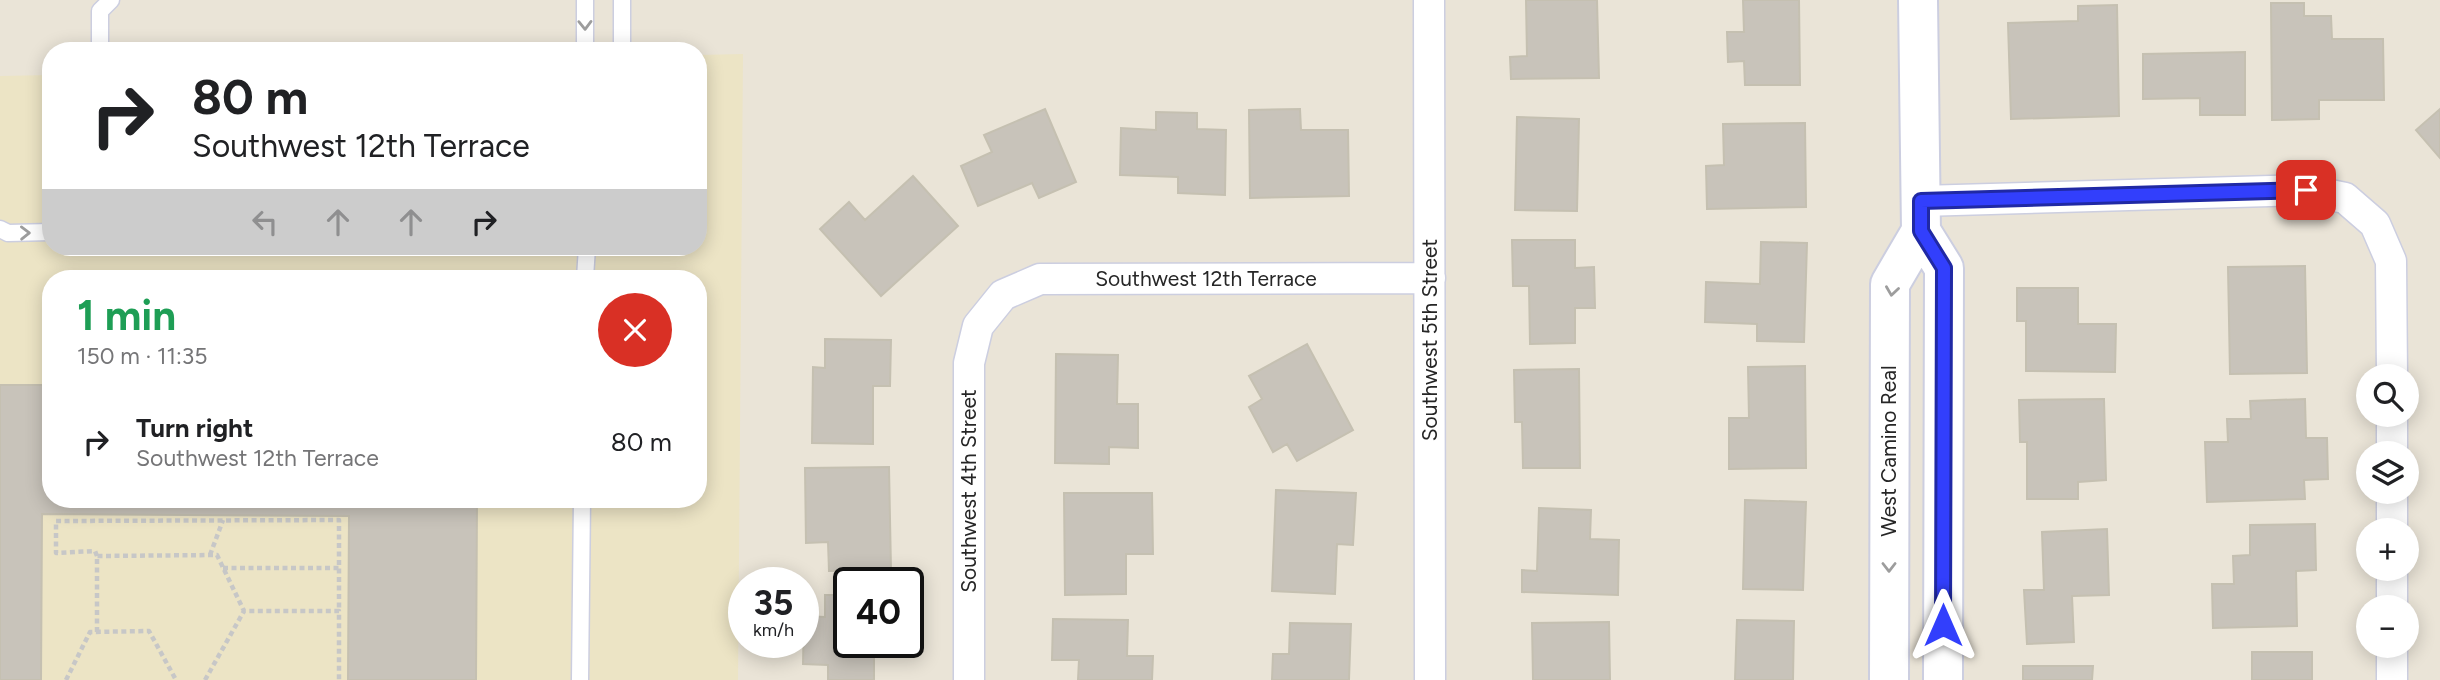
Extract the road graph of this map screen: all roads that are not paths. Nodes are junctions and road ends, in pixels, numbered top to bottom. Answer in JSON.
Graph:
{"nodes":[{"id":1,"x":111,"y":0,"type":"edge"},
{"id":2,"x":585,"y":0,"type":"edge"},
{"id":3,"x":622,"y":0,"type":"edge"},
{"id":4,"x":1429,"y":0,"type":"edge"},
{"id":5,"x":1918,"y":0,"type":"edge"},
{"id":6,"x":100,"y":42,"type":"edge"},
{"id":7,"x":586,"y":42,"type":"edge"},
{"id":8,"x":622,"y":42,"type":"edge"},
{"id":9,"x":1921,"y":216,"type":"junction"},
{"id":10,"x":0,"y":229,"type":"edge"},
{"id":11,"x":42,"y":232,"type":"edge"},
{"id":12,"x":1430,"y":278,"type":"junction"},
{"id":13,"x":992,"y":308,"type":"joint"},
{"id":14,"x":2392,"y":364,"type":"edge"},
{"id":15,"x":582,"y":508,"type":"edge"},
{"id":16,"x":2392,"y":658,"type":"edge"},
{"id":17,"x":580,"y":680,"type":"edge"},
{"id":18,"x":969,"y":680,"type":"edge"},
{"id":19,"x":1430,"y":680,"type":"edge"},
{"id":20,"x":1889,"y":680,"type":"edge"},
{"id":21,"x":1943,"y":680,"type":"edge"},
{"id":22,"x":2392,"y":680,"type":"edge"}],
"edges":[{"from":1,"to":6,"type":"lane"},
{"from":2,"to":7,"type":"lane","one_way":true},
{"from":3,"to":8,"type":"lane"},
{"from":4,"to":12,"type":"street","name":"Southwest 5th Street"},
{"from":5,"to":9,"type":"street"},
{"from":9,"to":14,"type":"street"},
{"from":9,"to":20,"type":"street","name":"West Camino Real","one_way":true},
{"from":9,"to":21,"type":"street"},
{"from":10,"to":11,"type":"lane","one_way":true},
{"from":12,"to":13,"type":"street","name":"Southwest 12th Terrace"},
{"from":12,"to":19,"type":"street","name":"Southwest 5th Street"},
{"from":13,"to":18,"type":"street","name":"Southwest 4th Street"},
{"from":15,"to":17,"type":"lane"},
{"from":16,"to":22,"type":"street"}]}
